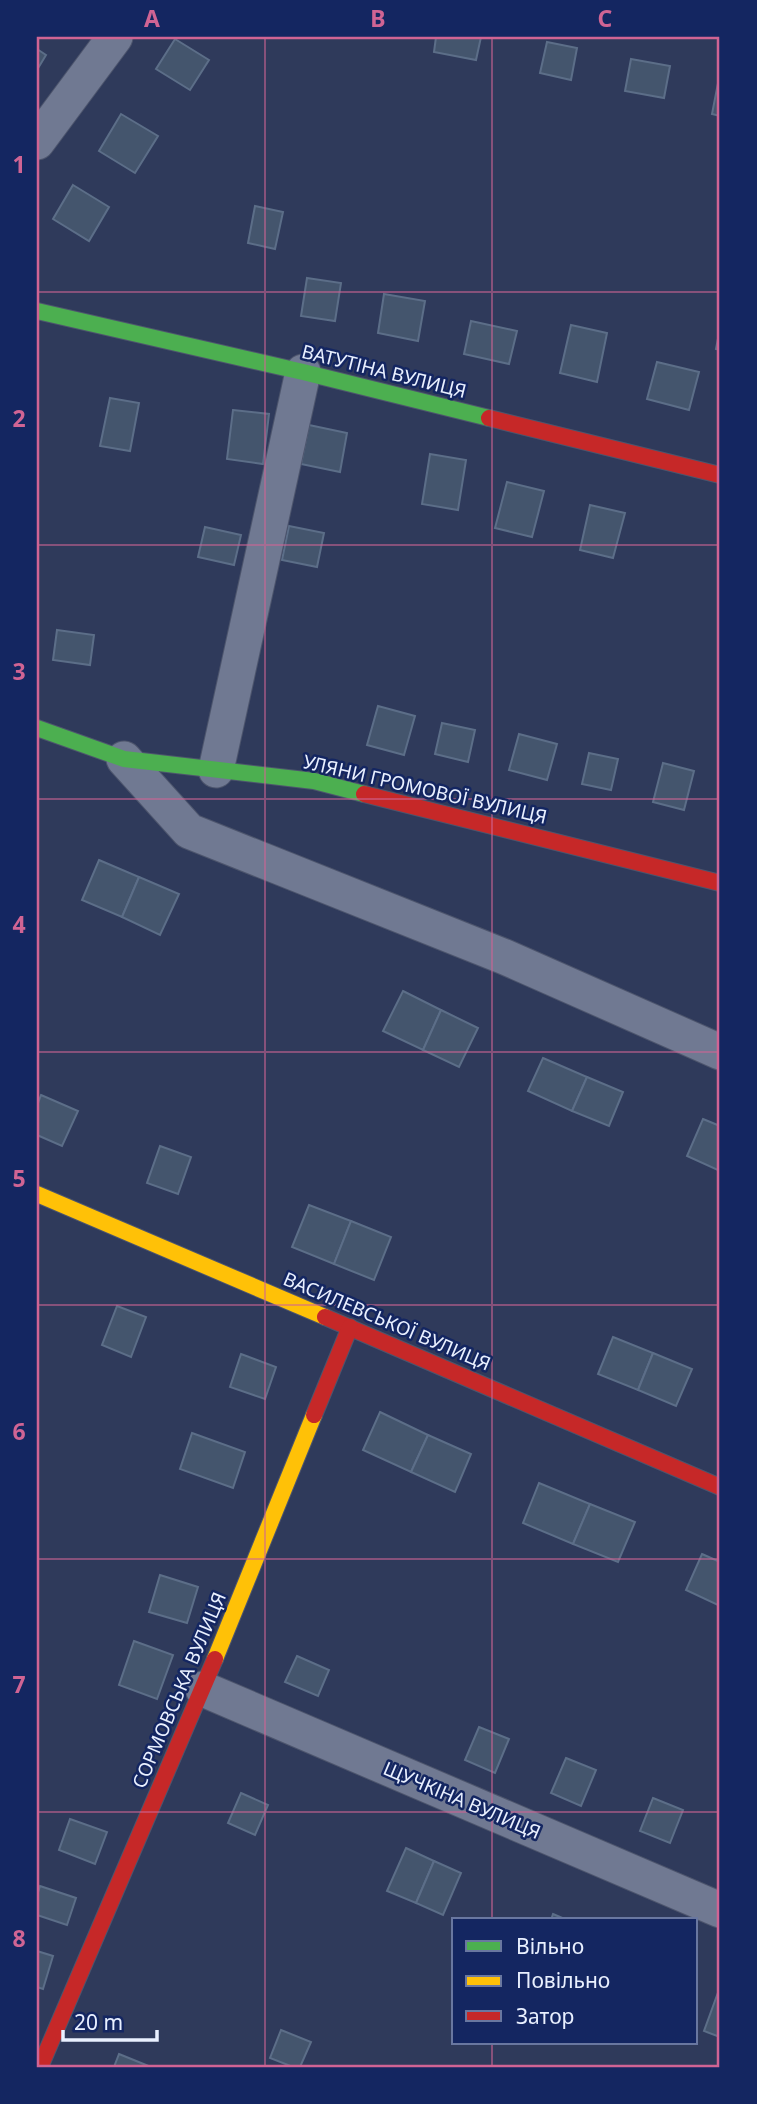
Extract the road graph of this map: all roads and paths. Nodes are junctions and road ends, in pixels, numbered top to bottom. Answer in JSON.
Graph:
{"nodes":[{"id":1,"x":115,"y":37,"type":"edge"},
{"id":2,"x":37,"y":142,"type":"edge"},
{"id":3,"x":37,"y":311,"type":"edge"},
{"id":4,"x":303,"y":372,"type":"junction"},
{"id":5,"x":720,"y":475,"type":"edge"},
{"id":6,"x":37,"y":728,"type":"edge"},
{"id":7,"x":124,"y":759,"type":"junction"},
{"id":8,"x":216,"y":770,"type":"junction"},
{"id":9,"x":720,"y":883,"type":"edge"},
{"id":10,"x":720,"y":1052,"type":"edge"},
{"id":11,"x":37,"y":1194,"type":"edge"},
{"id":12,"x":350,"y":1327,"type":"junction"},
{"id":13,"x":720,"y":1487,"type":"edge"},
{"id":14,"x":203,"y":1689,"type":"junction"},
{"id":15,"x":720,"y":1910,"type":"edge"},
{"id":16,"x":40,"y":2067,"type":"edge"}],
"edges":[{"from":1,"to":2,"type":"street"},
{"from":3,"to":4,"type":"street","name":"ВАТУТІНА ВУЛИЦЯ"},
{"from":4,"to":5,"type":"street","name":"ВАТУТІНА ВУЛИЦЯ"},
{"from":4,"to":8,"type":"street"},
{"from":6,"to":7,"type":"street","name":"УЛЯНИ ГРОМОВОЇ ВУЛИЦЯ"},
{"from":7,"to":8,"type":"street","name":"УЛЯНИ ГРОМОВОЇ ВУЛИЦЯ"},
{"from":7,"to":10,"type":"street"},
{"from":8,"to":9,"type":"street","name":"УЛЯНИ ГРОМОВОЇ ВУЛИЦЯ"},
{"from":11,"to":12,"type":"street","name":"ВАСИЛЕВСЬКОЇ ВУЛИЦЯ"},
{"from":12,"to":13,"type":"street","name":"ВАСИЛЕВСЬКОЇ ВУЛИЦЯ"},
{"from":12,"to":14,"type":"street","name":"СОРМОВСЬКА ВУЛИЦЯ"},
{"from":14,"to":15,"type":"street","name":"ЩУЧКІНА ВУЛИЦЯ"},
{"from":14,"to":16,"type":"street","name":"СОРМОВСЬКА ВУЛИЦЯ"}]}
